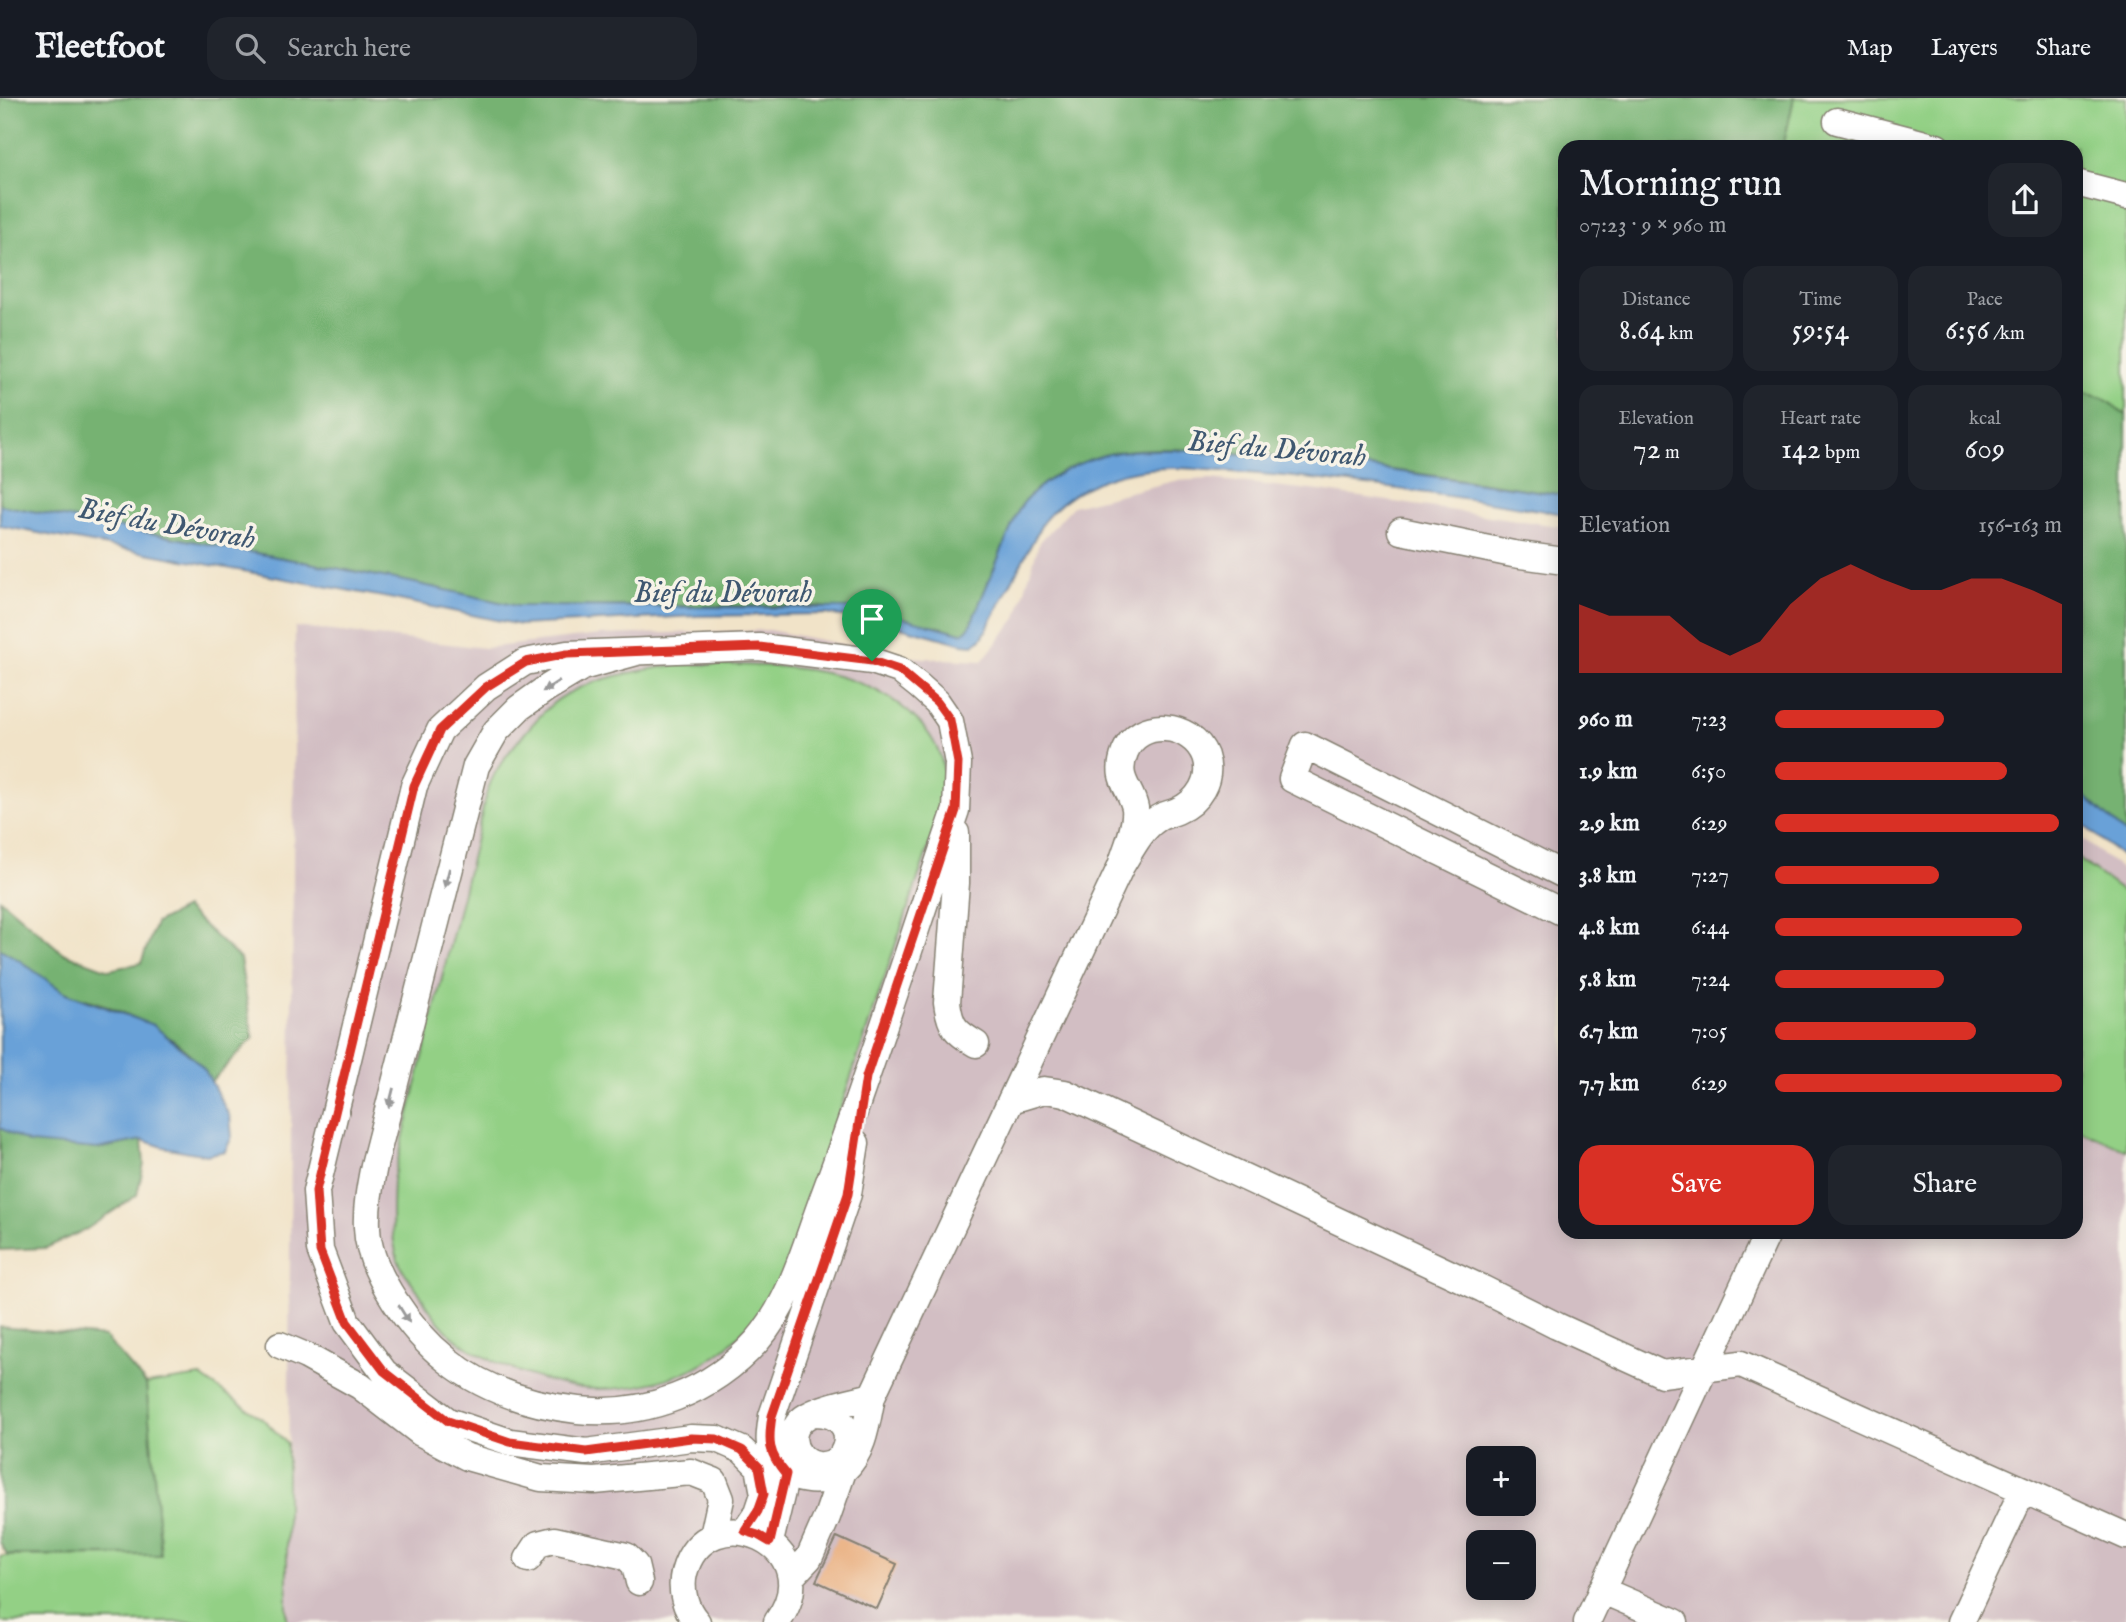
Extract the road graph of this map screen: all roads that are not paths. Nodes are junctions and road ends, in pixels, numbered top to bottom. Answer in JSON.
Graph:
{"nodes":[{"id":1,"x":1837,"y":121,"type":"dead end"},
{"id":2,"x":1910,"y":140,"type":"edge"},
{"id":3,"x":2083,"y":185,"type":"edge"},
{"id":4,"x":2126,"y":196,"type":"edge"},
{"id":5,"x":1401,"y":531,"type":"dead end"},
{"id":6,"x":1558,"y":560,"type":"edge"},
{"id":7,"x":637,"y":652,"type":"junction"},
{"id":8,"x":956,"y":810,"type":"junction"},
{"id":9,"x":1121,"y":866,"type":"junction"},
{"id":10,"x":1558,"y":871,"type":"edge"},
{"id":11,"x":1558,"y":910,"type":"edge"},
{"id":12,"x":976,"y":1044,"type":"dead end"},
{"id":13,"x":866,"y":1077,"type":"junction"},
{"id":14,"x":1011,"y":1100,"type":"junction"},
{"id":15,"x":1765,"y":1239,"type":"edge"},
{"id":16,"x":280,"y":1345,"type":"dead end"},
{"id":17,"x":1704,"y":1368,"type":"junction"},
{"id":18,"x":872,"y":1396,"type":"junction"},
{"id":19,"x":815,"y":1413,"type":"dead end"},
{"id":20,"x":843,"y":1471,"type":"junction"},
{"id":21,"x":786,"y":1474,"type":"junction"},
{"id":22,"x":2023,"y":1490,"type":"junction"},
{"id":23,"x":745,"y":1531,"type":"junction"},
{"id":24,"x":713,"y":1536,"type":"junction"},
{"id":25,"x":2126,"y":1536,"type":"edge"},
{"id":26,"x":770,"y":1542,"type":"junction"},
{"id":27,"x":528,"y":1559,"type":"dead end"},
{"id":28,"x":790,"y":1577,"type":"junction"},
{"id":29,"x":639,"y":1582,"type":"dead end"},
{"id":30,"x":1601,"y":1590,"type":"junction"},
{"id":31,"x":697,"y":1622,"type":"edge"},
{"id":32,"x":776,"y":1622,"type":"edge"},
{"id":33,"x":1587,"y":1622,"type":"edge"},
{"id":34,"x":1675,"y":1622,"type":"edge"},
{"id":35,"x":1961,"y":1622,"type":"edge"}],
"edges":[{"from":1,"to":2,"type":"lane"},
{"from":3,"to":4,"type":"lane"},
{"from":5,"to":6,"type":"lane"},
{"from":7,"to":8,"type":"lane"},
{"from":7,"to":13,"type":"lane","one_way":true},
{"from":7,"to":23,"type":"lane"},
{"from":8,"to":12,"type":"lane"},
{"from":8,"to":13,"type":"lane"},
{"from":9,"to":9,"type":"lane"},
{"from":9,"to":14,"type":"lane"},
{"from":10,"to":11,"type":"lane"},
{"from":13,"to":21,"type":"lane"},
{"from":14,"to":17,"type":"lane"},
{"from":14,"to":18,"type":"lane"},
{"from":15,"to":17,"type":"lane"},
{"from":16,"to":24,"type":"lane"},
{"from":17,"to":22,"type":"lane"},
{"from":17,"to":30,"type":"lane"},
{"from":18,"to":19,"type":"lane"},
{"from":18,"to":20,"type":"lane"},
{"from":20,"to":21,"type":"lane"},
{"from":20,"to":28,"type":"lane"},
{"from":21,"to":26,"type":"lane"},
{"from":22,"to":25,"type":"lane"},
{"from":22,"to":35,"type":"lane"},
{"from":23,"to":24,"type":"lane"},
{"from":23,"to":26,"type":"lane"},
{"from":24,"to":31,"type":"lane"},
{"from":26,"to":28,"type":"lane"},
{"from":27,"to":29,"type":"lane"},
{"from":28,"to":32,"type":"lane"},
{"from":30,"to":33,"type":"lane"},
{"from":30,"to":34,"type":"lane"}]}
